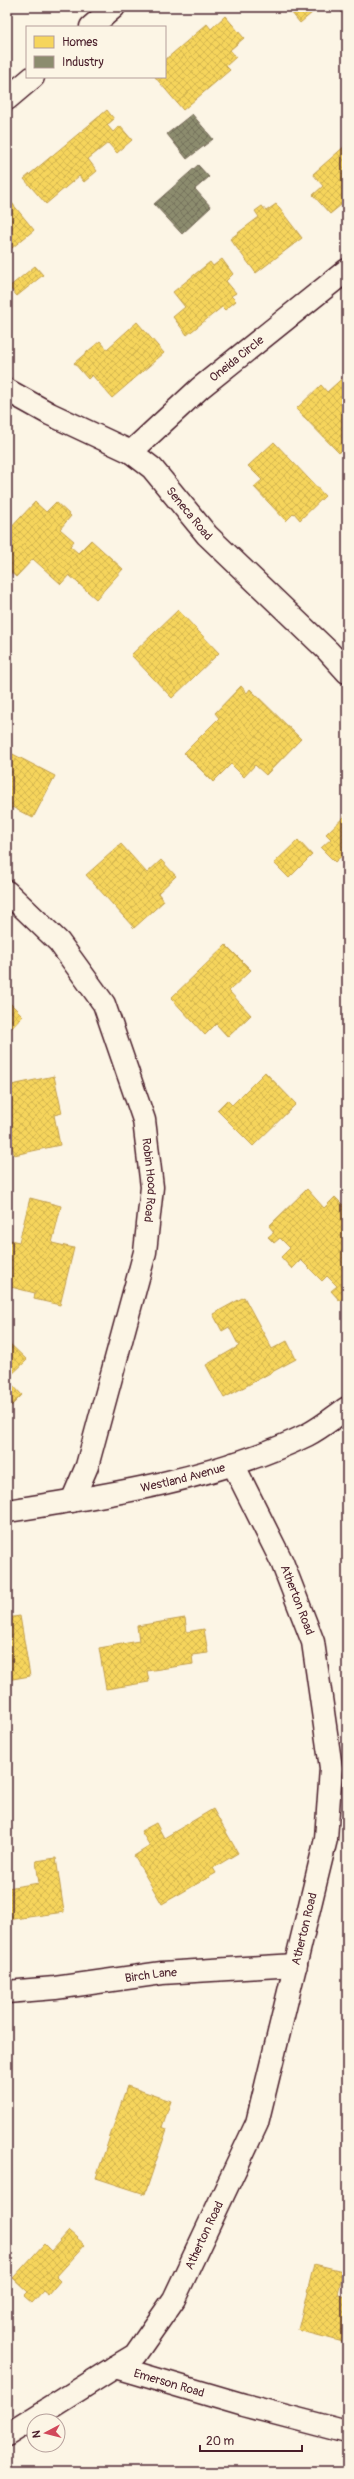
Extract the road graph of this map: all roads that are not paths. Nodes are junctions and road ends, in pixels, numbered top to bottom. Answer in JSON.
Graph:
{"nodes":[{"id":1,"x":114,"y":7,"type":"edge"},
{"id":2,"x":92,"y":26,"type":"edge"},
{"id":3,"x":32,"y":78,"type":"edge"},
{"id":4,"x":7,"y":99,"type":"edge"},
{"id":5,"x":347,"y":270,"type":"edge"},
{"id":6,"x":7,"y":390,"type":"edge"},
{"id":7,"x":131,"y":452,"type":"junction"},
{"id":8,"x":347,"y":672,"type":"edge"},
{"id":9,"x":7,"y":892,"type":"edge"},
{"id":10,"x":347,"y":1408,"type":"edge"},
{"id":11,"x":233,"y":1464,"type":"junction"},
{"id":12,"x":72,"y":1501,"type":"junction"},
{"id":13,"x":7,"y":1511,"type":"edge"},
{"id":14,"x":296,"y":1965,"type":"junction"},
{"id":15,"x":7,"y":1992,"type":"edge"},
{"id":16,"x":115,"y":2367,"type":"junction"},
{"id":17,"x":347,"y":2432,"type":"edge"},
{"id":18,"x":7,"y":2435,"type":"edge"}],
"edges":[{"from":1,"to":2,"type":"street"},
{"from":3,"to":4,"type":"street"},
{"from":5,"to":7,"type":"street","name":"Oneida Circle"},
{"from":6,"to":7,"type":"street","name":"Seneca Road"},
{"from":7,"to":8,"type":"street","name":"Seneca Road"},
{"from":9,"to":12,"type":"street","name":"Robin Hood Road"},
{"from":10,"to":11,"type":"street","name":"Westland Avenue"},
{"from":11,"to":12,"type":"street","name":"Westland Avenue"},
{"from":11,"to":14,"type":"street","name":"Atherton Road"},
{"from":12,"to":13,"type":"street","name":"Westland Avenue"},
{"from":14,"to":15,"type":"street","name":"Birch Lane"},
{"from":14,"to":16,"type":"street","name":"Atherton Road"},
{"from":16,"to":17,"type":"street","name":"Emerson Road"},
{"from":16,"to":18,"type":"street"}]}
